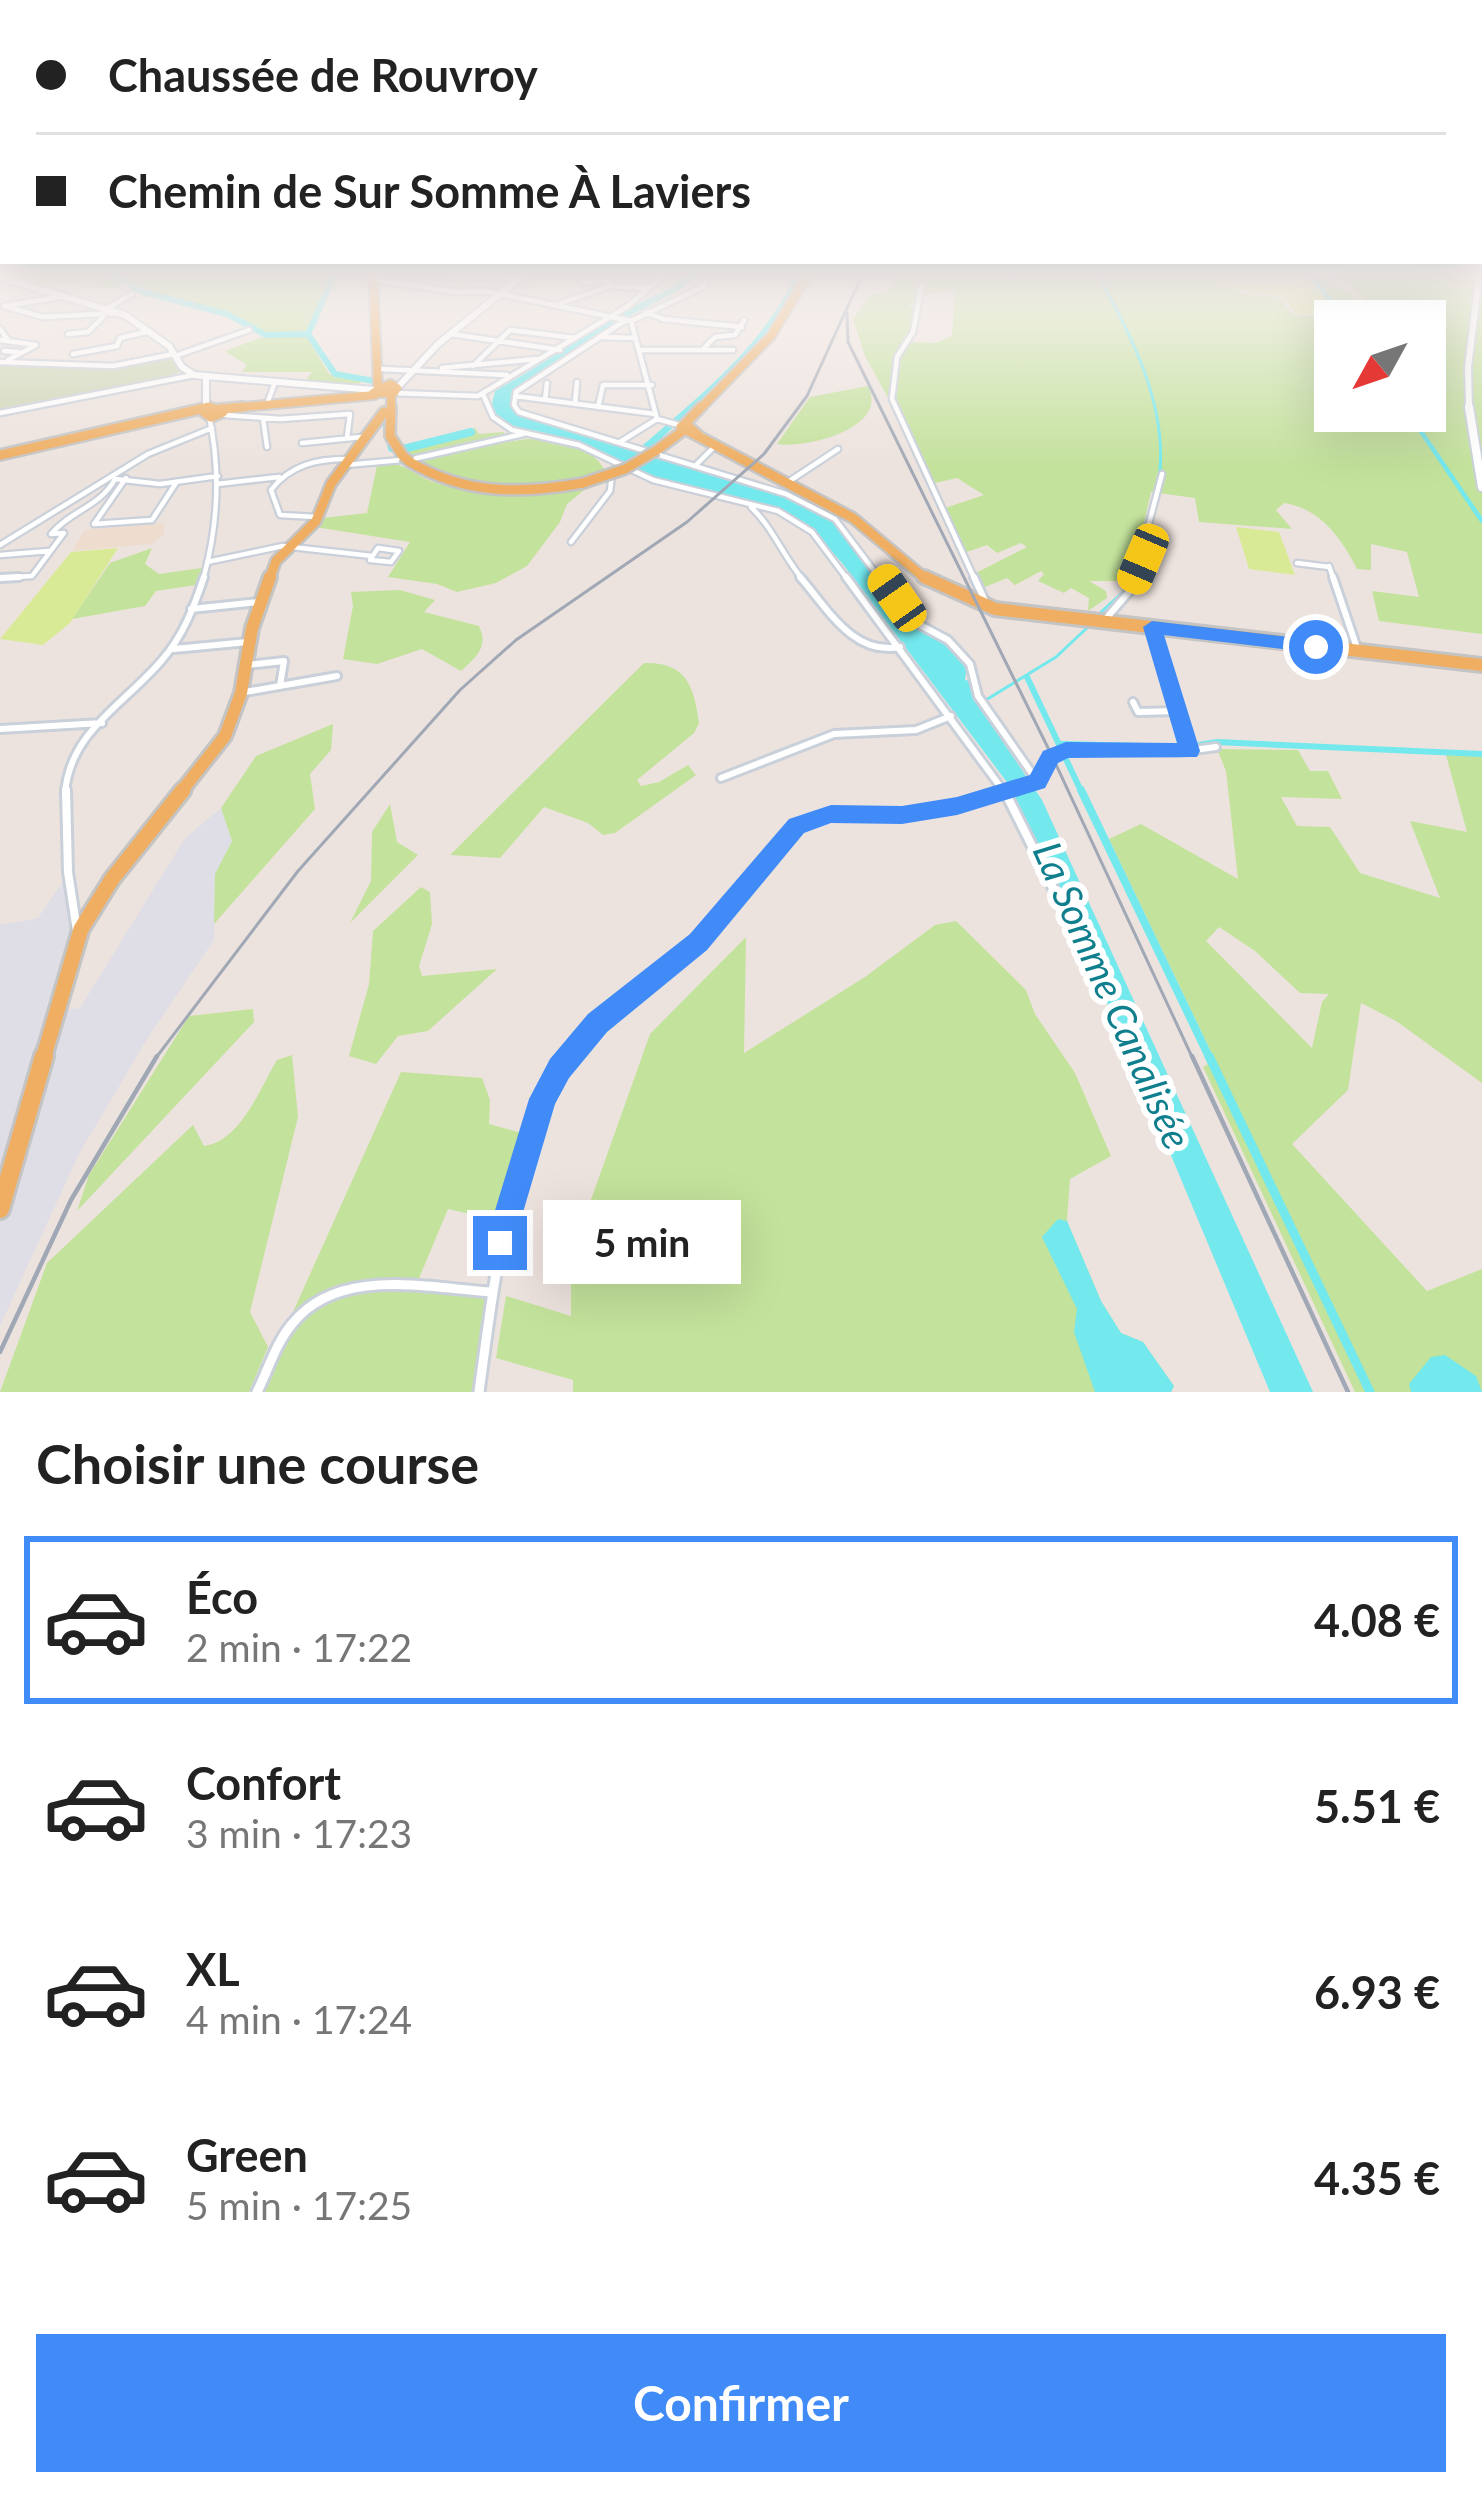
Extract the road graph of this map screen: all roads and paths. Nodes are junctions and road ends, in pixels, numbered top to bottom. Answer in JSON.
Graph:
{"nodes":[{"id":1,"x":120,"y":338,"type":"edge"},
{"id":2,"x":154,"y":338,"type":"edge"},
{"id":3,"x":225,"y":338,"type":"edge"},
{"id":4,"x":381,"y":338,"type":"edge"},
{"id":5,"x":381,"y":338,"type":"edge"},
{"id":6,"x":447,"y":338,"type":"edge"},
{"id":7,"x":477,"y":338,"type":"edge"},
{"id":8,"x":502,"y":338,"type":"edge"},
{"id":9,"x":579,"y":338,"type":"edge"},
{"id":10,"x":602,"y":338,"type":"edge"},
{"id":11,"x":635,"y":338,"type":"edge"},
{"id":12,"x":713,"y":338,"type":"edge"},
{"id":13,"x":764,"y":338,"type":"edge"},
{"id":14,"x":909,"y":338,"type":"edge"},
{"id":15,"x":1472,"y":338,"type":"edge"},
{"id":16,"x":0,"y":340,"type":"edge"},
{"id":17,"x":8,"y":340,"type":"joint"},
{"id":18,"x":497,"y":341,"type":"junction"},
{"id":19,"x":560,"y":350,"type":"junction"},
{"id":20,"x":640,"y":350,"type":"junction"},
{"id":21,"x":703,"y":350,"type":"junction"},
{"id":22,"x":733,"y":350,"type":"dead end"},
{"id":23,"x":4,"y":351,"type":"dead end"},
{"id":24,"x":22,"y":352,"type":"junction"},
{"id":25,"x":74,"y":354,"type":"dead end"},
{"id":26,"x":175,"y":355,"type":"junction"},
{"id":27,"x":546,"y":358,"type":"junction"},
{"id":28,"x":3,"y":362,"type":"edge"},
{"id":29,"x":473,"y":366,"type":"junction"},
{"id":30,"x":382,"y":368,"type":"junction"},
{"id":31,"x":420,"y":368,"type":"junction"},
{"id":32,"x":438,"y":369,"type":"junction"},
{"id":33,"x":194,"y":374,"type":"junction"},
{"id":34,"x":511,"y":375,"type":"junction"},
{"id":35,"x":206,"y":376,"type":"junction"},
{"id":36,"x":275,"y":382,"type":"junction"},
{"id":37,"x":547,"y":382,"type":"dead end"},
{"id":38,"x":578,"y":382,"type":"dead end"},
{"id":39,"x":652,"y":385,"type":"junction"},
{"id":40,"x":383,"y":391,"type":"junction"},
{"id":41,"x":484,"y":394,"type":"junction"},
{"id":42,"x":514,"y":396,"type":"junction"},
{"id":43,"x":545,"y":400,"type":"junction"},
{"id":44,"x":267,"y":404,"type":"junction"},
{"id":45,"x":314,"y":404,"type":"junction"},
{"id":46,"x":574,"y":404,"type":"junction"},
{"id":47,"x":598,"y":407,"type":"junction"},
{"id":48,"x":216,"y":412,"type":"junction"},
{"id":49,"x":0,"y":413,"type":"edge"},
{"id":50,"x":386,"y":413,"type":"junction"},
{"id":51,"x":310,"y":417,"type":"junction"},
{"id":52,"x":263,"y":418,"type":"junction"},
{"id":53,"x":655,"y":418,"type":"junction"},
{"id":54,"x":685,"y":428,"type":"junction"},
{"id":55,"x":523,"y":434,"type":"junction"},
{"id":56,"x":357,"y":439,"type":"junction"},
{"id":57,"x":620,"y":442,"type":"junction"},
{"id":58,"x":302,"y":443,"type":"dead end"},
{"id":59,"x":716,"y":445,"type":"junction"},
{"id":60,"x":267,"y":447,"type":"dead end"},
{"id":61,"x":838,"y":449,"type":"dead end"},
{"id":62,"x":653,"y":450,"type":"junction"},
{"id":63,"x":0,"y":455,"type":"edge"},
{"id":64,"x":347,"y":462,"type":"junction"},
{"id":65,"x":611,"y":462,"type":"junction"},
{"id":66,"x":696,"y":465,"type":"junction"},
{"id":67,"x":1162,"y":475,"type":"dead end"},
{"id":68,"x":279,"y":477,"type":"junction"},
{"id":69,"x":114,"y":478,"type":"junction"},
{"id":70,"x":126,"y":478,"type":"junction"},
{"id":71,"x":217,"y":480,"type":"junction"},
{"id":72,"x":788,"y":482,"type":"junction"},
{"id":73,"x":1482,"y":487,"type":"edge"},
{"id":74,"x":166,"y":488,"type":"junction"},
{"id":75,"x":741,"y":501,"type":"junction"},
{"id":76,"x":317,"y":517,"type":"junction"},
{"id":77,"x":572,"y":542,"type":"dead end"},
{"id":78,"x":0,"y":544,"type":"edge"},
{"id":79,"x":287,"y":547,"type":"junction"},
{"id":80,"x":49,"y":551,"type":"junction"},
{"id":81,"x":0,"y":555,"type":"edge"},
{"id":82,"x":372,"y":556,"type":"dead end"},
{"id":83,"x":207,"y":562,"type":"junction"},
{"id":84,"x":1297,"y":563,"type":"dead end"},
{"id":85,"x":0,"y":578,"type":"edge"},
{"id":86,"x":262,"y":602,"type":"junction"},
{"id":87,"x":986,"y":606,"type":"junction"},
{"id":88,"x":191,"y":609,"type":"junction"},
{"id":89,"x":1096,"y":621,"type":"junction"},
{"id":90,"x":1152,"y":627,"type":"junction"},
{"id":91,"x":248,"y":642,"type":"junction"},
{"id":92,"x":900,"y":646,"type":"junction"},
{"id":93,"x":172,"y":650,"type":"junction"},
{"id":94,"x":1358,"y":652,"type":"junction"},
{"id":95,"x":246,"y":665,"type":"junction"},
{"id":96,"x":1482,"y":665,"type":"edge"},
{"id":97,"x":338,"y":676,"type":"dead end"},
{"id":98,"x":280,"y":686,"type":"junction"},
{"id":99,"x":241,"y":693,"type":"junction"},
{"id":100,"x":1133,"y":702,"type":"dead end"},
{"id":101,"x":1178,"y":711,"type":"junction"},
{"id":102,"x":952,"y":715,"type":"junction"},
{"id":103,"x":102,"y":723,"type":"junction"},
{"id":104,"x":0,"y":730,"type":"edge"},
{"id":105,"x":1216,"y":747,"type":"dead end"},
{"id":106,"x":1190,"y":751,"type":"junction"},
{"id":107,"x":721,"y":778,"type":"dead end"},
{"id":108,"x":1036,"y":782,"type":"junction"},
{"id":109,"x":1005,"y":789,"type":"junction"},
{"id":110,"x":1060,"y":902,"type":"dead end"},
{"id":111,"x":79,"y":924,"type":"junction"},
{"id":112,"x":0,"y":1209,"type":"edge"},
{"id":113,"x":490,"y":1292,"type":"junction"},
{"id":114,"x":257,"y":1392,"type":"edge"},
{"id":115,"x":479,"y":1392,"type":"edge"}],
"edges":[{"from":1,"to":25,"type":"street"},
{"from":2,"to":26,"type":"street"},
{"from":3,"to":26,"type":"street"},
{"from":4,"to":30,"type":"main road"},
{"from":5,"to":40,"type":"main road"},
{"from":6,"to":31,"type":"street"},
{"from":7,"to":18,"type":"street"},
{"from":8,"to":18,"type":"street"},
{"from":9,"to":19,"type":"street"},
{"from":10,"to":42,"type":"street"},
{"from":11,"to":20,"type":"street"},
{"from":12,"to":21,"type":"street"},
{"from":13,"to":54,"type":"main road"},
{"from":14,"to":87,"type":"street"},
{"from":15,"to":73,"type":"street"},
{"from":16,"to":17,"type":"street"},
{"from":17,"to":24,"type":"street"},
{"from":18,"to":19,"type":"street"},
{"from":18,"to":29,"type":"street"},
{"from":19,"to":27,"type":"street"},
{"from":20,"to":21,"type":"street"},
{"from":20,"to":39,"type":"street"},
{"from":21,"to":22,"type":"street"},
{"from":23,"to":24,"type":"street"},
{"from":24,"to":28,"type":"street"},
{"from":26,"to":28,"type":"street"},
{"from":26,"to":33,"type":"street"},
{"from":27,"to":29,"type":"street"},
{"from":27,"to":34,"type":"street"},
{"from":29,"to":32,"type":"street"},
{"from":30,"to":31,"type":"street"},
{"from":30,"to":40,"type":"main road"},
{"from":31,"to":32,"type":"street"},
{"from":31,"to":40,"type":"street"},
{"from":32,"to":34,"type":"street"},
{"from":33,"to":35,"type":"street"},
{"from":33,"to":49,"type":"street"},
{"from":34,"to":41,"type":"street"},
{"from":35,"to":36,"type":"street"},
{"from":35,"to":48,"type":"street"},
{"from":36,"to":40,"type":"street"},
{"from":36,"to":44,"type":"street"},
{"from":37,"to":43,"type":"street"},
{"from":38,"to":46,"type":"street"},
{"from":39,"to":47,"type":"street"},
{"from":39,"to":53,"type":"street"},
{"from":40,"to":41,"type":"street"},
{"from":40,"to":44,"type":"street"},
{"from":40,"to":45,"type":"street"},
{"from":40,"to":48,"type":"main road"},
{"from":40,"to":50,"type":"main road"},
{"from":41,"to":55,"type":"street"},
{"from":42,"to":43,"type":"street"},
{"from":42,"to":57,"type":"street"},
{"from":43,"to":46,"type":"street"},
{"from":44,"to":48,"type":"street"},
{"from":45,"to":48,"type":"street"},
{"from":45,"to":51,"type":"street"},
{"from":46,"to":47,"type":"street"},
{"from":47,"to":53,"type":"street"},
{"from":48,"to":52,"type":"street"},
{"from":48,"to":63,"type":"main road"},
{"from":48,"to":69,"type":"street"},
{"from":48,"to":71,"type":"street"},
{"from":50,"to":56,"type":"main road"},
{"from":50,"to":62,"type":"main road","bridge":true},
{"from":51,"to":52,"type":"street"},
{"from":51,"to":56,"type":"street"},
{"from":52,"to":60,"type":"street"},
{"from":53,"to":54,"type":"street"},
{"from":53,"to":57,"type":"street"},
{"from":54,"to":59,"type":"main road"},
{"from":54,"to":62,"type":"main road"},
{"from":55,"to":64,"type":"street"},
{"from":55,"to":65,"type":"street"},
{"from":56,"to":58,"type":"street"},
{"from":56,"to":64,"type":"main road"},
{"from":57,"to":62,"type":"street","bridge":true},
{"from":59,"to":66,"type":"street"},
{"from":59,"to":72,"type":"main road"},
{"from":61,"to":72,"type":"street"},
{"from":62,"to":66,"type":"street"},
{"from":64,"to":68,"type":"street"},
{"from":64,"to":76,"type":"main road"},
{"from":65,"to":75,"type":"street"},
{"from":65,"to":77,"type":"street"},
{"from":66,"to":108,"type":"street"},
{"from":67,"to":89,"type":"street"},
{"from":68,"to":71,"type":"street"},
{"from":68,"to":76,"type":"street"},
{"from":69,"to":70,"type":"street"},
{"from":69,"to":78,"type":"street"},
{"from":69,"to":80,"type":"street"},
{"from":70,"to":74,"type":"street"},
{"from":70,"to":74,"type":"street"},
{"from":71,"to":74,"type":"street"},
{"from":71,"to":83,"type":"street"},
{"from":72,"to":87,"type":"main road"},
{"from":75,"to":92,"type":"street"},
{"from":75,"to":92,"type":"street"},
{"from":76,"to":79,"type":"main road"},
{"from":79,"to":82,"type":"street"},
{"from":79,"to":83,"type":"street"},
{"from":79,"to":86,"type":"main road"},
{"from":80,"to":81,"type":"street"},
{"from":80,"to":85,"type":"street"},
{"from":83,"to":88,"type":"street"},
{"from":84,"to":94,"type":"street"},
{"from":86,"to":88,"type":"street"},
{"from":86,"to":91,"type":"main road"},
{"from":87,"to":89,"type":"main road"},
{"from":88,"to":93,"type":"street"},
{"from":89,"to":90,"type":"main road"},
{"from":90,"to":94,"type":"main road"},
{"from":90,"to":101,"type":"street"},
{"from":91,"to":93,"type":"street"},
{"from":91,"to":95,"type":"main road"},
{"from":92,"to":102,"type":"street"},
{"from":93,"to":103,"type":"street"},
{"from":94,"to":96,"type":"main road"},
{"from":95,"to":98,"type":"street"},
{"from":95,"to":99,"type":"main road"},
{"from":97,"to":98,"type":"street"},
{"from":98,"to":99,"type":"street"},
{"from":99,"to":111,"type":"main road"},
{"from":100,"to":101,"type":"street"},
{"from":101,"to":106,"type":"street"},
{"from":102,"to":107,"type":"street"},
{"from":102,"to":109,"type":"street"},
{"from":103,"to":104,"type":"street"},
{"from":103,"to":111,"type":"street"},
{"from":105,"to":106,"type":"street"},
{"from":106,"to":108,"type":"street"},
{"from":108,"to":109,"type":"street"},
{"from":109,"to":110,"type":"street"},
{"from":109,"to":113,"type":"street"},
{"from":111,"to":112,"type":"main road"},
{"from":113,"to":114,"type":"street"},
{"from":113,"to":115,"type":"street"}]}
